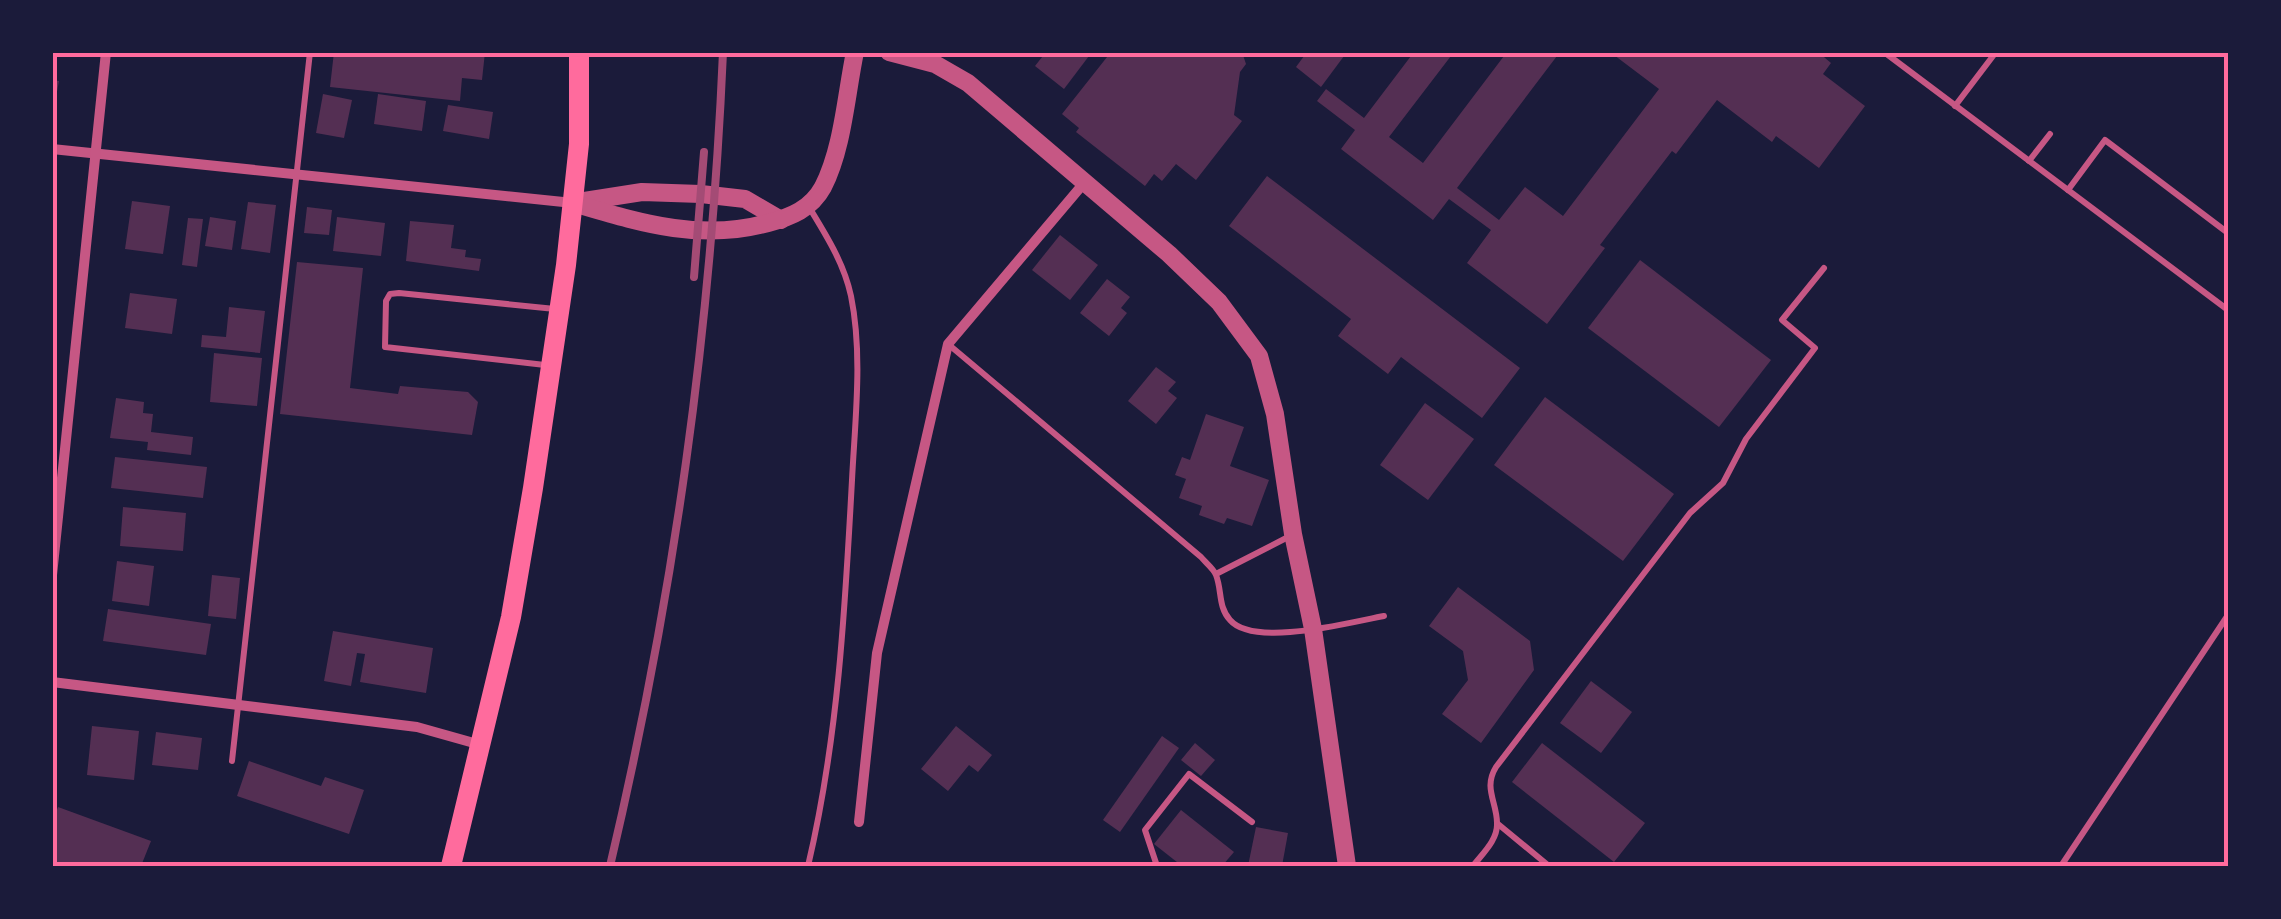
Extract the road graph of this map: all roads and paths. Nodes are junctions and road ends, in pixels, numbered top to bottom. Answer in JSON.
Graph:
{"nodes":[{"id":1,"x":106,"y":52,"type":"edge"},
{"id":2,"x":310,"y":52,"type":"edge"},
{"id":3,"x":579,"y":52,"type":"edge"},
{"id":4,"x":855,"y":52,"type":"edge"},
{"id":5,"x":889,"y":52,"type":"edge"},
{"id":6,"x":1884,"y":52,"type":"edge"},
{"id":7,"x":1996,"y":52,"type":"edge"},
{"id":8,"x":1955,"y":106,"type":"junction"},
{"id":9,"x":2050,"y":134,"type":"dead end"},
{"id":10,"x":52,"y":149,"type":"edge"},
{"id":11,"x":96,"y":154,"type":"junction"},
{"id":12,"x":2029,"y":161,"type":"junction"},
{"id":13,"x":297,"y":174,"type":"junction"},
{"id":14,"x":1084,"y":184,"type":"junction"},
{"id":15,"x":2068,"y":190,"type":"junction"},
{"id":16,"x":572,"y":202,"type":"junction"},
{"id":17,"x":808,"y":206,"type":"junction"},
{"id":18,"x":781,"y":220,"type":"junction"},
{"id":19,"x":2228,"y":233,"type":"edge"},
{"id":20,"x":1824,"y":268,"type":"dead end"},
{"id":21,"x":560,"y":309,"type":"junction"},
{"id":22,"x":2228,"y":310,"type":"edge"},
{"id":23,"x":948,"y":344,"type":"junction"},
{"id":24,"x":551,"y":366,"type":"junction"},
{"id":25,"x":1294,"y":534,"type":"junction"},
{"id":26,"x":1216,"y":574,"type":"junction"},
{"id":27,"x":52,"y":575,"type":"edge"},
{"id":28,"x":2228,"y":615,"type":"edge"},
{"id":29,"x":1384,"y":616,"type":"dead end"},
{"id":30,"x":1313,"y":628,"type":"junction"},
{"id":31,"x":52,"y":682,"type":"edge"},
{"id":32,"x":238,"y":705,"type":"junction"},
{"id":33,"x":482,"y":745,"type":"junction"},
{"id":34,"x":232,"y":761,"type":"dead end"},
{"id":35,"x":859,"y":822,"type":"dead end"},
{"id":36,"x":1252,"y":822,"type":"dead end"},
{"id":37,"x":1498,"y":823,"type":"junction"},
{"id":38,"x":451,"y":866,"type":"edge"},
{"id":39,"x":808,"y":866,"type":"edge"},
{"id":40,"x":1157,"y":866,"type":"edge"},
{"id":41,"x":1346,"y":866,"type":"edge"},
{"id":42,"x":1473,"y":866,"type":"edge"},
{"id":43,"x":1549,"y":866,"type":"edge"},
{"id":44,"x":2061,"y":866,"type":"edge"}],
"edges":[{"from":1,"to":11,"type":"street"},
{"from":2,"to":13,"type":"lane"},
{"from":3,"to":16,"type":"main road"},
{"from":4,"to":17,"type":"street"},
{"from":5,"to":14,"type":"street"},
{"from":6,"to":8,"type":"lane"},
{"from":7,"to":8,"type":"lane"},
{"from":8,"to":12,"type":"lane"},
{"from":9,"to":12,"type":"lane"},
{"from":10,"to":11,"type":"street"},
{"from":11,"to":13,"type":"street"},
{"from":11,"to":27,"type":"street"},
{"from":12,"to":15,"type":"lane"},
{"from":13,"to":16,"type":"street"},
{"from":13,"to":32,"type":"lane"},
{"from":14,"to":23,"type":"street"},
{"from":14,"to":25,"type":"street"},
{"from":15,"to":19,"type":"lane"},
{"from":15,"to":22,"type":"lane"},
{"from":16,"to":18,"type":"street"},
{"from":16,"to":18,"type":"street"},
{"from":16,"to":21,"type":"main road"},
{"from":17,"to":18,"type":"street"},
{"from":17,"to":39,"type":"lane"},
{"from":20,"to":37,"type":"lane"},
{"from":21,"to":24,"type":"main road"},
{"from":21,"to":24,"type":"lane"},
{"from":23,"to":26,"type":"lane"},
{"from":23,"to":35,"type":"street"},
{"from":24,"to":33,"type":"main road"},
{"from":25,"to":26,"type":"lane"},
{"from":25,"to":30,"type":"street"},
{"from":26,"to":30,"type":"lane"},
{"from":28,"to":44,"type":"lane"},
{"from":29,"to":30,"type":"lane"},
{"from":30,"to":41,"type":"street"},
{"from":31,"to":32,"type":"street"},
{"from":32,"to":33,"type":"street"},
{"from":32,"to":34,"type":"lane"},
{"from":33,"to":38,"type":"main road"},
{"from":36,"to":40,"type":"lane"},
{"from":37,"to":42,"type":"lane"},
{"from":37,"to":43,"type":"lane"}]}
